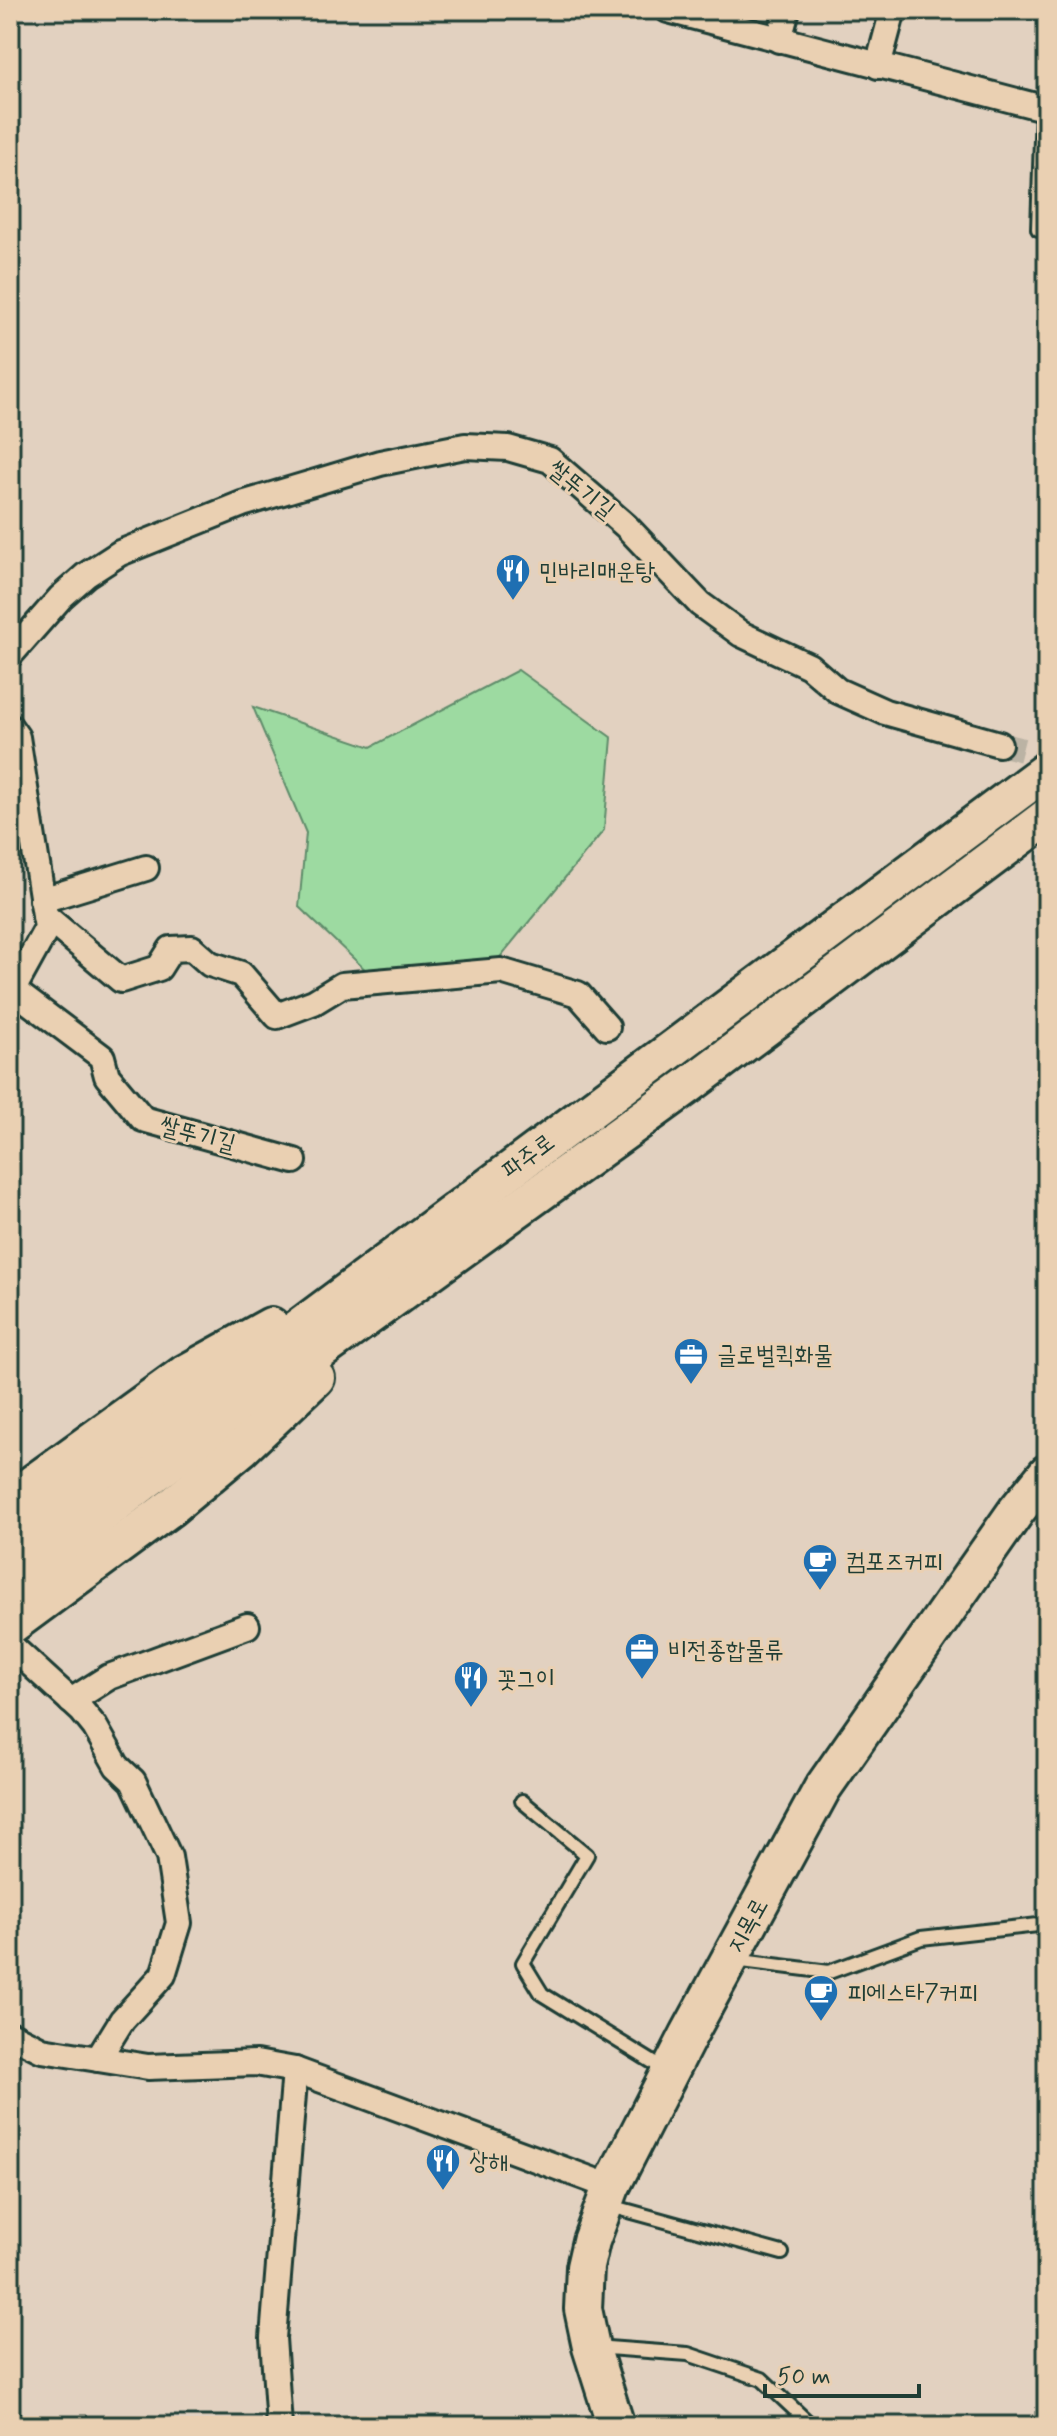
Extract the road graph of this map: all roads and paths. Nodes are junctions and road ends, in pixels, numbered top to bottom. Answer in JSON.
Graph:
{"nodes":[{"id":1,"x":668,"y":10,"type":"edge"},
{"id":2,"x":787,"y":10,"type":"edge"},
{"id":3,"x":893,"y":10,"type":"edge"},
{"id":4,"x":779,"y":40,"type":"junction"},
{"id":5,"x":878,"y":66,"type":"junction"},
{"id":6,"x":1045,"y":109,"type":"edge"},
{"id":7,"x":1038,"y":229,"type":"dead end"},
{"id":8,"x":10,"y":655,"type":"edge"},
{"id":9,"x":10,"y":727,"type":"edge"},
{"id":10,"x":999,"y":744,"type":"tunnel mouth"},
{"id":11,"x":1047,"y":770,"type":"edge"},
{"id":12,"x":1047,"y":817,"type":"edge"},
{"id":13,"x":146,"y":868,"type":"dead end"},
{"id":14,"x":43,"y":908,"type":"junction"},
{"id":15,"x":12,"y":993,"type":"edge"},
{"id":16,"x":607,"y":1027,"type":"dead end"},
{"id":17,"x":294,"y":1161,"type":"dead end"},
{"id":18,"x":381,"y":1266,"type":"junction"},
{"id":19,"x":418,"y":1281,"type":"junction"},
{"id":20,"x":1047,"y":1473,"type":"edge"},
{"id":21,"x":10,"y":1500,"type":"edge"},
{"id":22,"x":10,"y":1543,"type":"edge"},
{"id":23,"x":10,"y":1585,"type":"edge"},
{"id":24,"x":10,"y":1626,"type":"edge"},
{"id":25,"x":247,"y":1626,"type":"dead end"},
{"id":26,"x":10,"y":1645,"type":"edge"},
{"id":27,"x":71,"y":1701,"type":"junction"},
{"id":28,"x":522,"y":1801,"type":"dead end"},
{"id":29,"x":1047,"y":1924,"type":"edge"},
{"id":30,"x":728,"y":1960,"type":"junction"},
{"id":31,"x":10,"y":2034,"type":"edge"},
{"id":32,"x":98,"y":2059,"type":"junction"},
{"id":33,"x":295,"y":2070,"type":"junction"},
{"id":34,"x":670,"y":2072,"type":"junction"},
{"id":35,"x":608,"y":2196,"type":"junction"},
{"id":36,"x":782,"y":2253,"type":"dead end"},
{"id":37,"x":591,"y":2347,"type":"junction"},
{"id":38,"x":279,"y":2426,"type":"edge"},
{"id":39,"x":616,"y":2426,"type":"edge"},
{"id":40,"x":812,"y":2426,"type":"edge"}],
"edges":[{"from":1,"to":4,"type":"street"},
{"from":2,"to":4,"type":"street"},
{"from":3,"to":5,"type":"street"},
{"from":4,"to":5,"type":"street"},
{"from":5,"to":6,"type":"street"},
{"from":6,"to":7,"type":"lane"},
{"from":8,"to":10,"type":"street","name":"쌀뚜기길"},
{"from":9,"to":14,"type":"street","name":"쌀뚜기길"},
{"from":11,"to":18,"type":"main road","name":"파주로"},
{"from":12,"to":19,"type":"main road","name":"파주로"},
{"from":13,"to":14,"type":"street"},
{"from":14,"to":15,"type":"street","name":"쌀뚜기길"},
{"from":14,"to":16,"type":"street"},
{"from":15,"to":17,"type":"street","name":"쌀뚜기길"},
{"from":18,"to":21,"type":"main road"},
{"from":18,"to":22,"type":"main road","name":"파주로"},
{"from":19,"to":23,"type":"main road","name":"파주로"},
{"from":19,"to":24,"type":"main road"},
{"from":20,"to":30,"type":"main road","name":"지목로"},
{"from":25,"to":27,"type":"street"},
{"from":26,"to":27,"type":"street"},
{"from":27,"to":32,"type":"street"},
{"from":28,"to":34,"type":"lane"},
{"from":29,"to":30,"type":"lane"},
{"from":30,"to":34,"type":"main road","name":"지목로"},
{"from":31,"to":32,"type":"street"},
{"from":32,"to":33,"type":"street"},
{"from":33,"to":35,"type":"street"},
{"from":33,"to":38,"type":"street"},
{"from":34,"to":35,"type":"main road","name":"지목로"},
{"from":35,"to":36,"type":"lane"},
{"from":35,"to":37,"type":"main road","name":"지목로"},
{"from":37,"to":39,"type":"main road","name":"지목로"},
{"from":37,"to":40,"type":"lane"}]}
